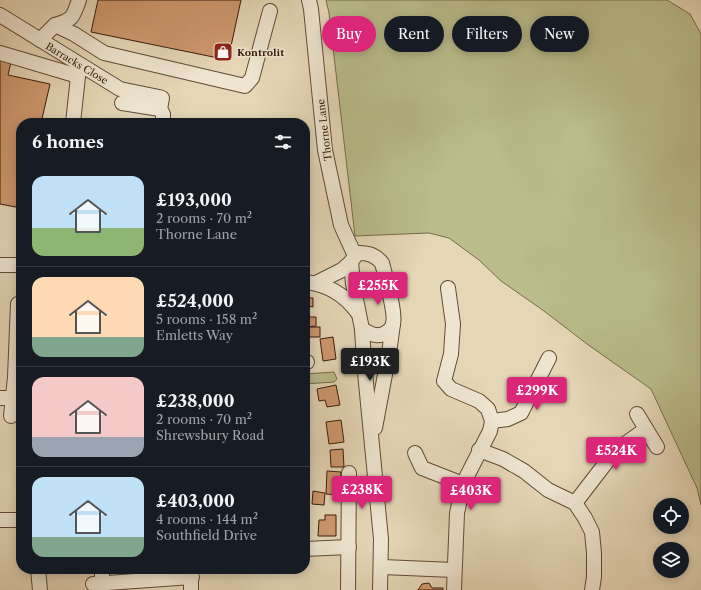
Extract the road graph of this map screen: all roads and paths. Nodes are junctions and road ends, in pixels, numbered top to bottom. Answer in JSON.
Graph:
{"nodes":[{"id":1,"x":79,"y":0,"type":"edge"},
{"id":2,"x":309,"y":0,"type":"edge"},
{"id":3,"x":270,"y":11,"type":"dead end"},
{"id":4,"x":0,"y":15,"type":"edge"},
{"id":5,"x":54,"y":25,"type":"junction"},
{"id":6,"x":40,"y":40,"type":"junction"},
{"id":7,"x":0,"y":53,"type":"edge"},
{"id":8,"x":79,"y":70,"type":"junction"},
{"id":9,"x":122,"y":103,"type":"dead end"},
{"id":10,"x":159,"y":103,"type":"junction"},
{"id":11,"x":74,"y":118,"type":"edge"},
{"id":12,"x":163,"y":118,"type":"edge"},
{"id":13,"x":353,"y":259,"type":"junction"},
{"id":14,"x":0,"y":265,"type":"edge"},
{"id":15,"x":16,"y":265,"type":"edge"},
{"id":16,"x":311,"y":283,"type":"edge"},
{"id":17,"x":448,"y":288,"type":"dead end"},
{"id":18,"x":361,"y":322,"type":"junction"},
{"id":19,"x":393,"y":324,"type":"junction"},
{"id":20,"x":16,"y":353,"type":"edge"},
{"id":21,"x":549,"y":358,"type":"dead end"},
{"id":22,"x":6,"y":398,"type":"edge"},
{"id":23,"x":637,"y":414,"type":"dead end"},
{"id":24,"x":12,"y":416,"type":"dead end"},
{"id":25,"x":492,"y":420,"type":"junction"},
{"id":26,"x":646,"y":429,"type":"junction"},
{"id":27,"x":372,"y":444,"type":"junction"},
{"id":28,"x":657,"y":447,"type":"dead end"},
{"id":29,"x":480,"y":450,"type":"junction"},
{"id":30,"x":415,"y":452,"type":"dead end"},
{"id":31,"x":348,"y":473,"type":"dead end"},
{"id":32,"x":463,"y":484,"type":"junction"},
{"id":33,"x":575,"y":502,"type":"junction"},
{"id":34,"x":0,"y":520,"type":"edge"},
{"id":35,"x":16,"y":520,"type":"edge"},
{"id":36,"x":349,"y":546,"type":"junction"},
{"id":37,"x":310,"y":549,"type":"edge"},
{"id":38,"x":382,"y":567,"type":"junction"},
{"id":39,"x":454,"y":570,"type":"junction"},
{"id":40,"x":38,"y":574,"type":"edge"},
{"id":41,"x":101,"y":574,"type":"edge"},
{"id":42,"x":147,"y":575,"type":"edge"},
{"id":43,"x":192,"y":579,"type":"edge"},
{"id":44,"x":40,"y":590,"type":"edge"},
{"id":45,"x":348,"y":590,"type":"edge"},
{"id":46,"x":380,"y":590,"type":"edge"},
{"id":47,"x":454,"y":590,"type":"edge"},
{"id":48,"x":592,"y":590,"type":"edge"}],
"edges":[{"from":1,"to":5,"type":"street"},
{"from":2,"to":13,"type":"street","name":"Thorne Lane"},
{"from":3,"to":5,"type":"street"},
{"from":4,"to":6,"type":"street","name":"Barracks Close"},
{"from":5,"to":6,"type":"street"},
{"from":6,"to":8,"type":"street","name":"Barracks Close"},
{"from":7,"to":8,"type":"street"},
{"from":8,"to":10,"type":"street","name":"Barracks Close"},
{"from":8,"to":11,"type":"street"},
{"from":9,"to":10,"type":"street"},
{"from":10,"to":12,"type":"street"},
{"from":13,"to":16,"type":"street"},
{"from":13,"to":18,"type":"street","name":"Thorne Lane"},
{"from":13,"to":19,"type":"street"},
{"from":14,"to":15,"type":"street"},
{"from":16,"to":18,"type":"street"},
{"from":17,"to":25,"type":"street"},
{"from":18,"to":19,"type":"street"},
{"from":18,"to":27,"type":"street"},
{"from":19,"to":27,"type":"street"},
{"from":20,"to":22,"type":"street"},
{"from":21,"to":25,"type":"street"},
{"from":22,"to":24,"type":"street"},
{"from":23,"to":26,"type":"street"},
{"from":25,"to":29,"type":"street"},
{"from":26,"to":28,"type":"street"},
{"from":26,"to":33,"type":"street"},
{"from":27,"to":38,"type":"street"},
{"from":29,"to":32,"type":"street"},
{"from":29,"to":33,"type":"street"},
{"from":30,"to":32,"type":"street"},
{"from":31,"to":36,"type":"street"},
{"from":32,"to":39,"type":"street"},
{"from":33,"to":48,"type":"street"},
{"from":34,"to":35,"type":"street"},
{"from":36,"to":37,"type":"street"},
{"from":36,"to":45,"type":"street"},
{"from":38,"to":39,"type":"street"},
{"from":38,"to":46,"type":"street"},
{"from":39,"to":47,"type":"street"},
{"from":40,"to":44,"type":"street"},
{"from":41,"to":42,"type":"street"},
{"from":42,"to":43,"type":"street"}]}
